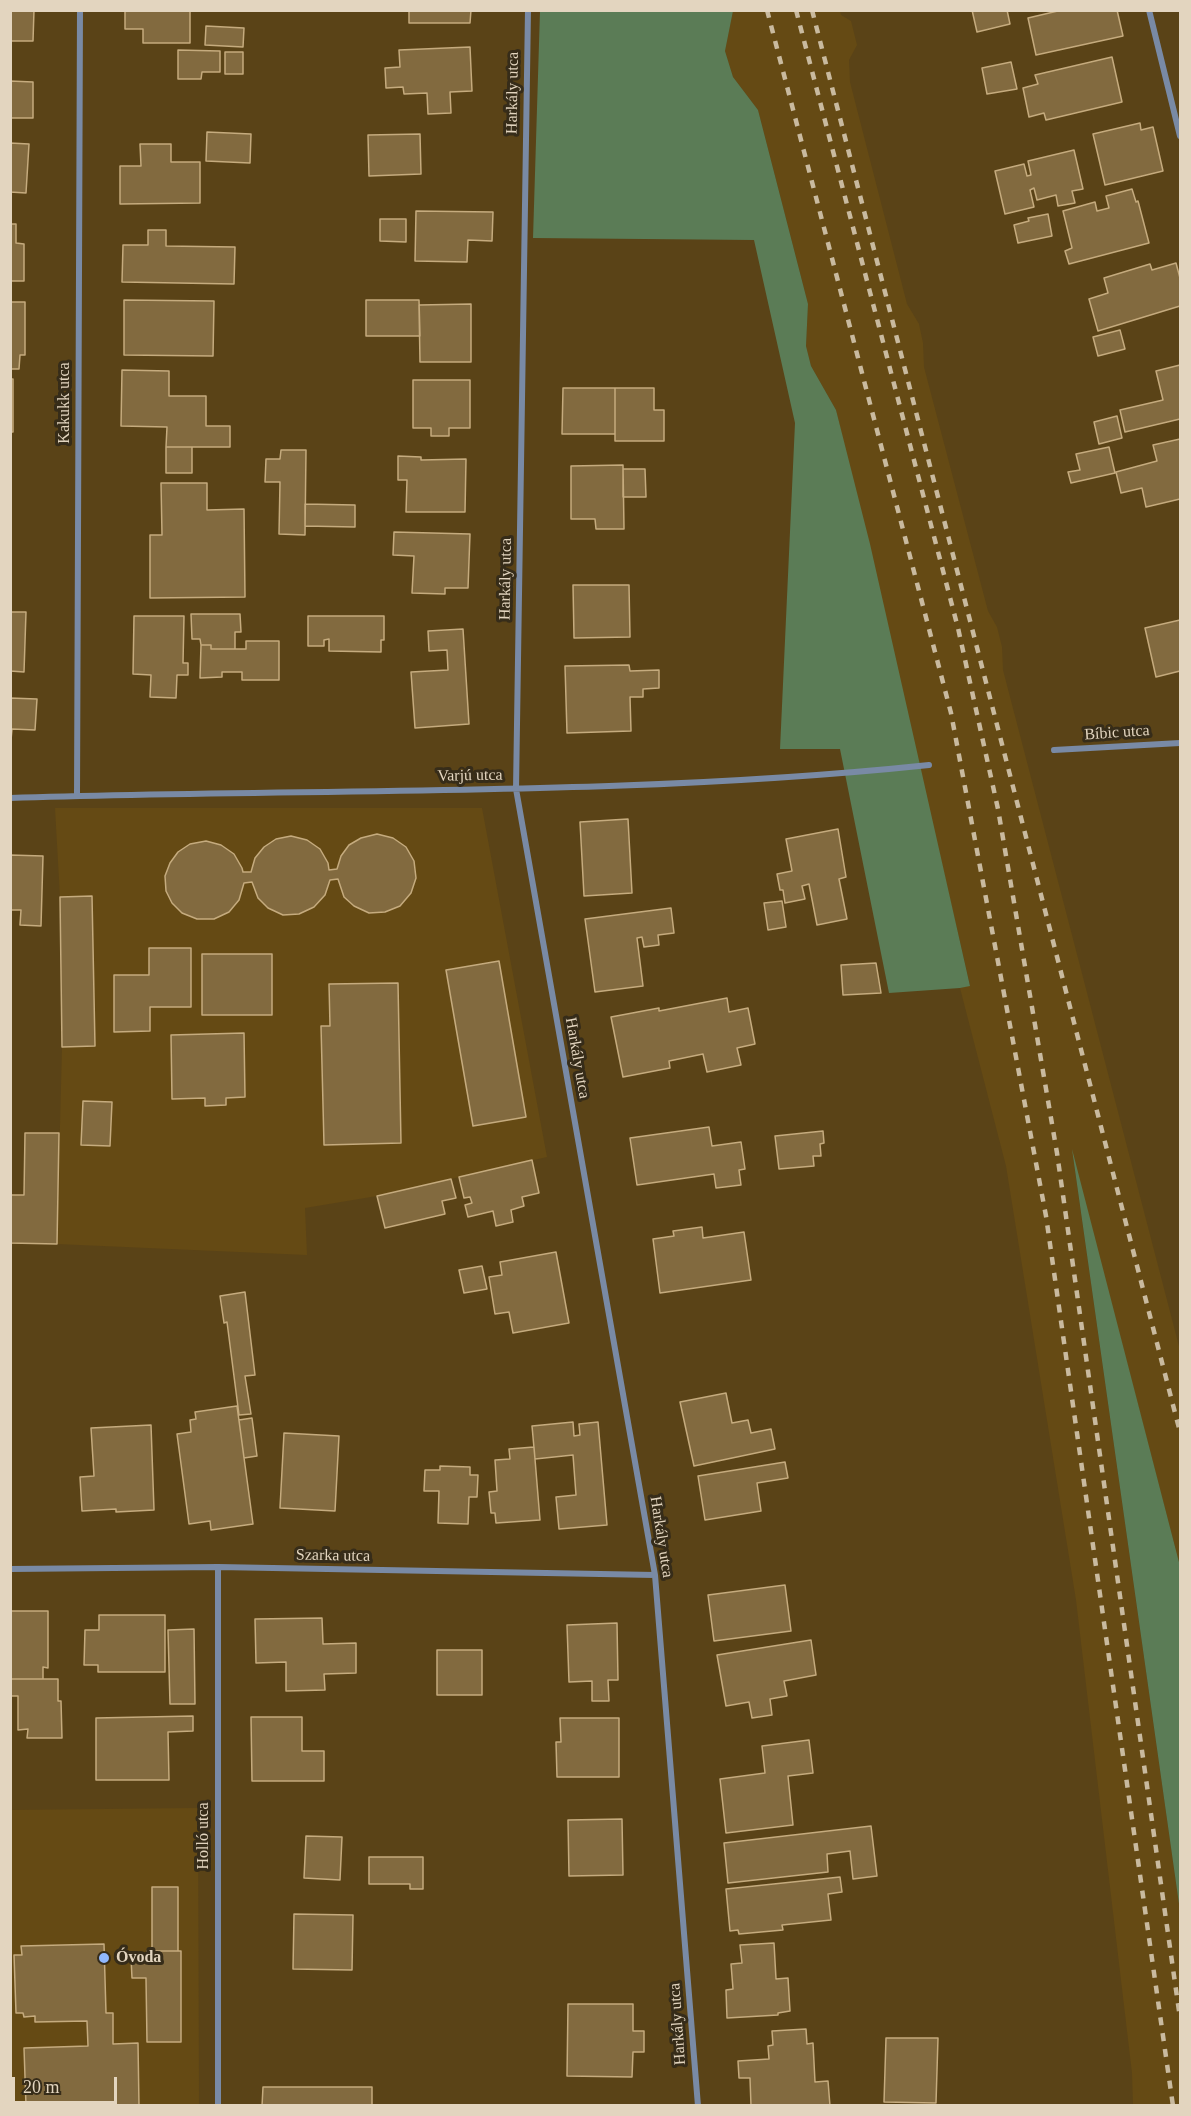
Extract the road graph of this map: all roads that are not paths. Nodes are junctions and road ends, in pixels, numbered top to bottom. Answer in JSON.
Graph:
{"nodes":[{"id":1,"x":80,"y":10,"type":"edge"},
{"id":2,"x":528,"y":10,"type":"edge"},
{"id":3,"x":1149,"y":10,"type":"edge"},
{"id":4,"x":1180,"y":136,"type":"edge"},
{"id":5,"x":1180,"y":743,"type":"edge"},
{"id":6,"x":1054,"y":750,"type":"dead end"},
{"id":7,"x":928,"y":765,"type":"dead end"},
{"id":8,"x":516,"y":789,"type":"junction"},
{"id":9,"x":77,"y":796,"type":"junction"},
{"id":10,"x":10,"y":798,"type":"edge"},
{"id":11,"x":218,"y":1567,"type":"junction"},
{"id":12,"x":10,"y":1569,"type":"edge"},
{"id":13,"x":655,"y":1575,"type":"junction"},
{"id":14,"x":218,"y":2106,"type":"edge"},
{"id":15,"x":698,"y":2106,"type":"edge"}],
"edges":[{"from":1,"to":9,"type":"street","name":"Kakukk utca"},
{"from":2,"to":8,"type":"street","name":"Harkály utca"},
{"from":3,"to":4,"type":"street"},
{"from":5,"to":6,"type":"street","name":"Bíbic utca"},
{"from":7,"to":8,"type":"street","name":"Varjú utca"},
{"from":8,"to":9,"type":"street","name":"Varjú utca"},
{"from":8,"to":13,"type":"street","name":"Harkály utca"},
{"from":9,"to":10,"type":"street","name":"Varjú utca"},
{"from":11,"to":12,"type":"street","name":"Szarka utca"},
{"from":11,"to":13,"type":"street","name":"Szarka utca"},
{"from":11,"to":14,"type":"street","name":"Holló utca"},
{"from":13,"to":15,"type":"street","name":"Harkály utca"}]}
